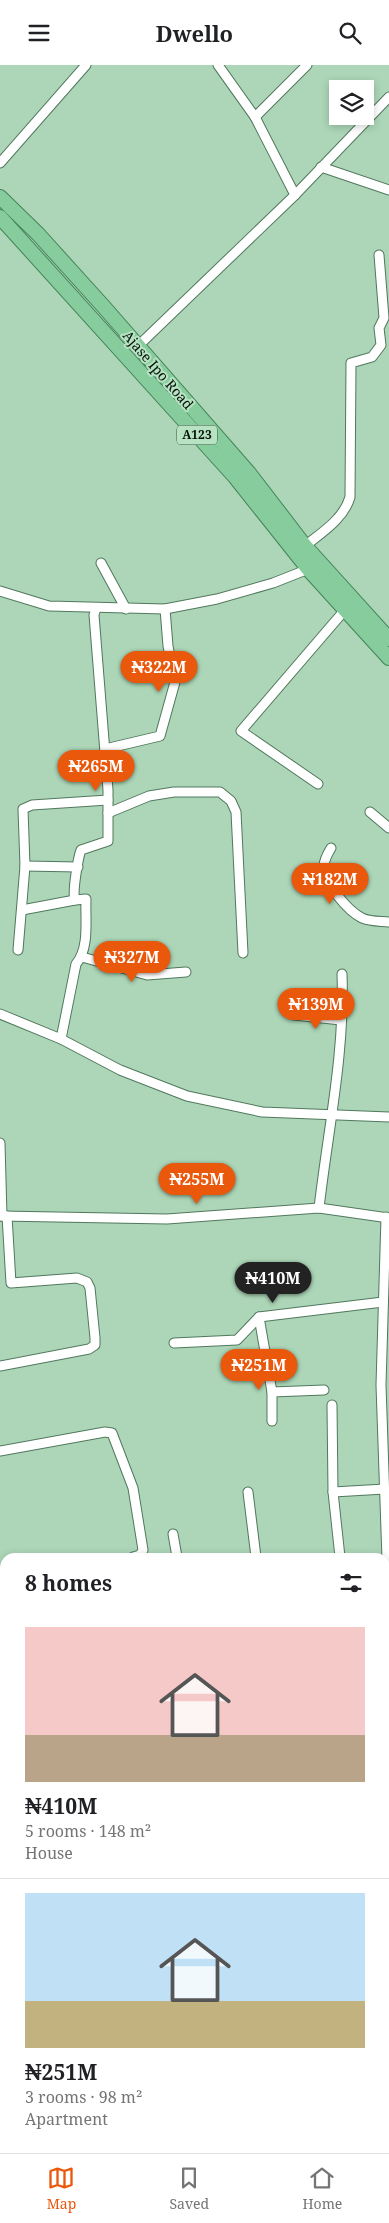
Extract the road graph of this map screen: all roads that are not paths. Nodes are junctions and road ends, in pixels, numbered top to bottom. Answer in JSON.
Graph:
{"nodes":[{"id":1,"x":86,"y":65,"type":"edge"},
{"id":2,"x":218,"y":65,"type":"edge"},
{"id":3,"x":307,"y":65,"type":"edge"},
{"id":4,"x":389,"y":97,"type":"edge"},
{"id":5,"x":254,"y":117,"type":"junction"},
{"id":6,"x":0,"y":163,"type":"edge"},
{"id":7,"x":321,"y":167,"type":"junction"},
{"id":8,"x":389,"y":190,"type":"edge"},
{"id":9,"x":295,"y":195,"type":"junction"},
{"id":10,"x":0,"y":197,"type":"edge"},
{"id":11,"x":0,"y":217,"type":"edge"},
{"id":12,"x":378,"y":255,"type":"dead end"},
{"id":13,"x":137,"y":347,"type":"junction"},
{"id":14,"x":305,"y":546,"type":"junction"},
{"id":15,"x":101,"y":563,"type":"dead end"},
{"id":16,"x":314,"y":566,"type":"junction"},
{"id":17,"x":1,"y":593,"type":"edge"},
{"id":18,"x":96,"y":608,"type":"junction"},
{"id":19,"x":126,"y":609,"type":"junction"},
{"id":20,"x":165,"y":609,"type":"junction"},
{"id":21,"x":344,"y":611,"type":"junction"},
{"id":22,"x":389,"y":639,"type":"edge"},
{"id":23,"x":389,"y":658,"type":"edge"},
{"id":24,"x":105,"y":749,"type":"junction"},
{"id":25,"x":318,"y":784,"type":"dead end"},
{"id":26,"x":108,"y":800,"type":"junction"},
{"id":27,"x":370,"y":812,"type":"dead end"},
{"id":28,"x":108,"y":813,"type":"junction"},
{"id":29,"x":389,"y":828,"type":"edge"},
{"id":30,"x":331,"y":848,"type":"dead end"},
{"id":31,"x":25,"y":866,"type":"junction"},
{"id":32,"x":78,"y":867,"type":"junction"},
{"id":33,"x":75,"y":900,"type":"junction"},
{"id":34,"x":22,"y":910,"type":"junction"},
{"id":35,"x":389,"y":922,"type":"edge"},
{"id":36,"x":18,"y":950,"type":"dead end"},
{"id":37,"x":243,"y":953,"type":"dead end"},
{"id":38,"x":82,"y":957,"type":"junction"},
{"id":39,"x":186,"y":972,"type":"dead end"},
{"id":40,"x":342,"y":973,"type":"dead end"},
{"id":41,"x":0,"y":1014,"type":"edge"},
{"id":42,"x":294,"y":1015,"type":"dead end"},
{"id":43,"x":341,"y":1020,"type":"junction"},
{"id":44,"x":62,"y":1039,"type":"junction"},
{"id":45,"x":332,"y":1115,"type":"junction"},
{"id":46,"x":389,"y":1117,"type":"edge"},
{"id":47,"x":0,"y":1143,"type":"edge"},
{"id":48,"x":319,"y":1208,"type":"junction"},
{"id":49,"x":3,"y":1216,"type":"edge"},
{"id":50,"x":387,"y":1217,"type":"edge"},
{"id":51,"x":383,"y":1302,"type":"junction"},
{"id":52,"x":259,"y":1317,"type":"junction"},
{"id":53,"x":174,"y":1343,"type":"dead end"},
{"id":54,"x":0,"y":1366,"type":"edge"},
{"id":55,"x":324,"y":1390,"type":"dead end"},
{"id":56,"x":272,"y":1391,"type":"junction"},
{"id":57,"x":332,"y":1405,"type":"dead end"},
{"id":58,"x":272,"y":1421,"type":"dead end"},
{"id":59,"x":0,"y":1451,"type":"edge"},
{"id":60,"x":384,"y":1489,"type":"junction"},
{"id":61,"x":248,"y":1492,"type":"dead end"},
{"id":62,"x":333,"y":1493,"type":"junction"},
{"id":63,"x":173,"y":1534,"type":"dead end"},
{"id":64,"x":142,"y":1553,"type":"edge"},
{"id":65,"x":176,"y":1553,"type":"edge"},
{"id":66,"x":256,"y":1553,"type":"edge"},
{"id":67,"x":340,"y":1553,"type":"edge"},
{"id":68,"x":387,"y":1553,"type":"edge"}],
"edges":[{"from":1,"to":6,"type":"street"},
{"from":2,"to":5,"type":"street"},
{"from":3,"to":5,"type":"street"},
{"from":4,"to":7,"type":"street"},
{"from":5,"to":9,"type":"street"},
{"from":7,"to":8,"type":"street"},
{"from":7,"to":9,"type":"street"},
{"from":9,"to":13,"type":"street"},
{"from":10,"to":13,"type":"highway","name":"Ajase Ipo Road","number":"A123"},
{"from":11,"to":16,"type":"highway","name":"Ajase Ipo Road","number":"A123"},
{"from":12,"to":14,"type":"street"},
{"from":13,"to":14,"type":"highway","name":"Ajase Ipo Road","number":"A123"},
{"from":14,"to":16,"type":"highway","name":"Ajase Ipo Road","number":"A123"},
{"from":15,"to":19,"type":"street"},
{"from":16,"to":20,"type":"street"},
{"from":16,"to":21,"type":"highway","name":"Ajase Ipo Road","number":"A123"},
{"from":16,"to":22,"type":"highway","name":"Ajase Ipo Road","number":"A123"},
{"from":17,"to":18,"type":"street"},
{"from":18,"to":19,"type":"street"},
{"from":18,"to":24,"type":"street"},
{"from":19,"to":20,"type":"street"},
{"from":20,"to":24,"type":"street"},
{"from":21,"to":23,"type":"highway","name":"Ajase Ipo Road","number":"A123"},
{"from":21,"to":25,"type":"street"},
{"from":24,"to":26,"type":"street"},
{"from":26,"to":28,"type":"street"},
{"from":26,"to":31,"type":"street"},
{"from":27,"to":29,"type":"street"},
{"from":28,"to":32,"type":"street"},
{"from":28,"to":37,"type":"street"},
{"from":30,"to":35,"type":"street"},
{"from":31,"to":32,"type":"street"},
{"from":31,"to":34,"type":"street"},
{"from":32,"to":33,"type":"street"},
{"from":33,"to":34,"type":"street"},
{"from":33,"to":38,"type":"street"},
{"from":34,"to":36,"type":"street"},
{"from":38,"to":39,"type":"street"},
{"from":38,"to":44,"type":"street"},
{"from":40,"to":43,"type":"street"},
{"from":41,"to":44,"type":"street"},
{"from":42,"to":43,"type":"street"},
{"from":43,"to":45,"type":"street"},
{"from":44,"to":45,"type":"street"},
{"from":45,"to":46,"type":"street"},
{"from":45,"to":48,"type":"street"},
{"from":47,"to":49,"type":"street"},
{"from":48,"to":49,"type":"street"},
{"from":48,"to":50,"type":"street"},
{"from":49,"to":54,"type":"street"},
{"from":50,"to":51,"type":"street"},
{"from":51,"to":52,"type":"street"},
{"from":51,"to":60,"type":"street"},
{"from":52,"to":53,"type":"street"},
{"from":52,"to":56,"type":"street"},
{"from":55,"to":56,"type":"street"},
{"from":56,"to":58,"type":"street"},
{"from":57,"to":62,"type":"street"},
{"from":59,"to":64,"type":"street"},
{"from":60,"to":62,"type":"street"},
{"from":60,"to":68,"type":"street"},
{"from":61,"to":66,"type":"street"},
{"from":62,"to":67,"type":"street"},
{"from":63,"to":65,"type":"street"}]}
